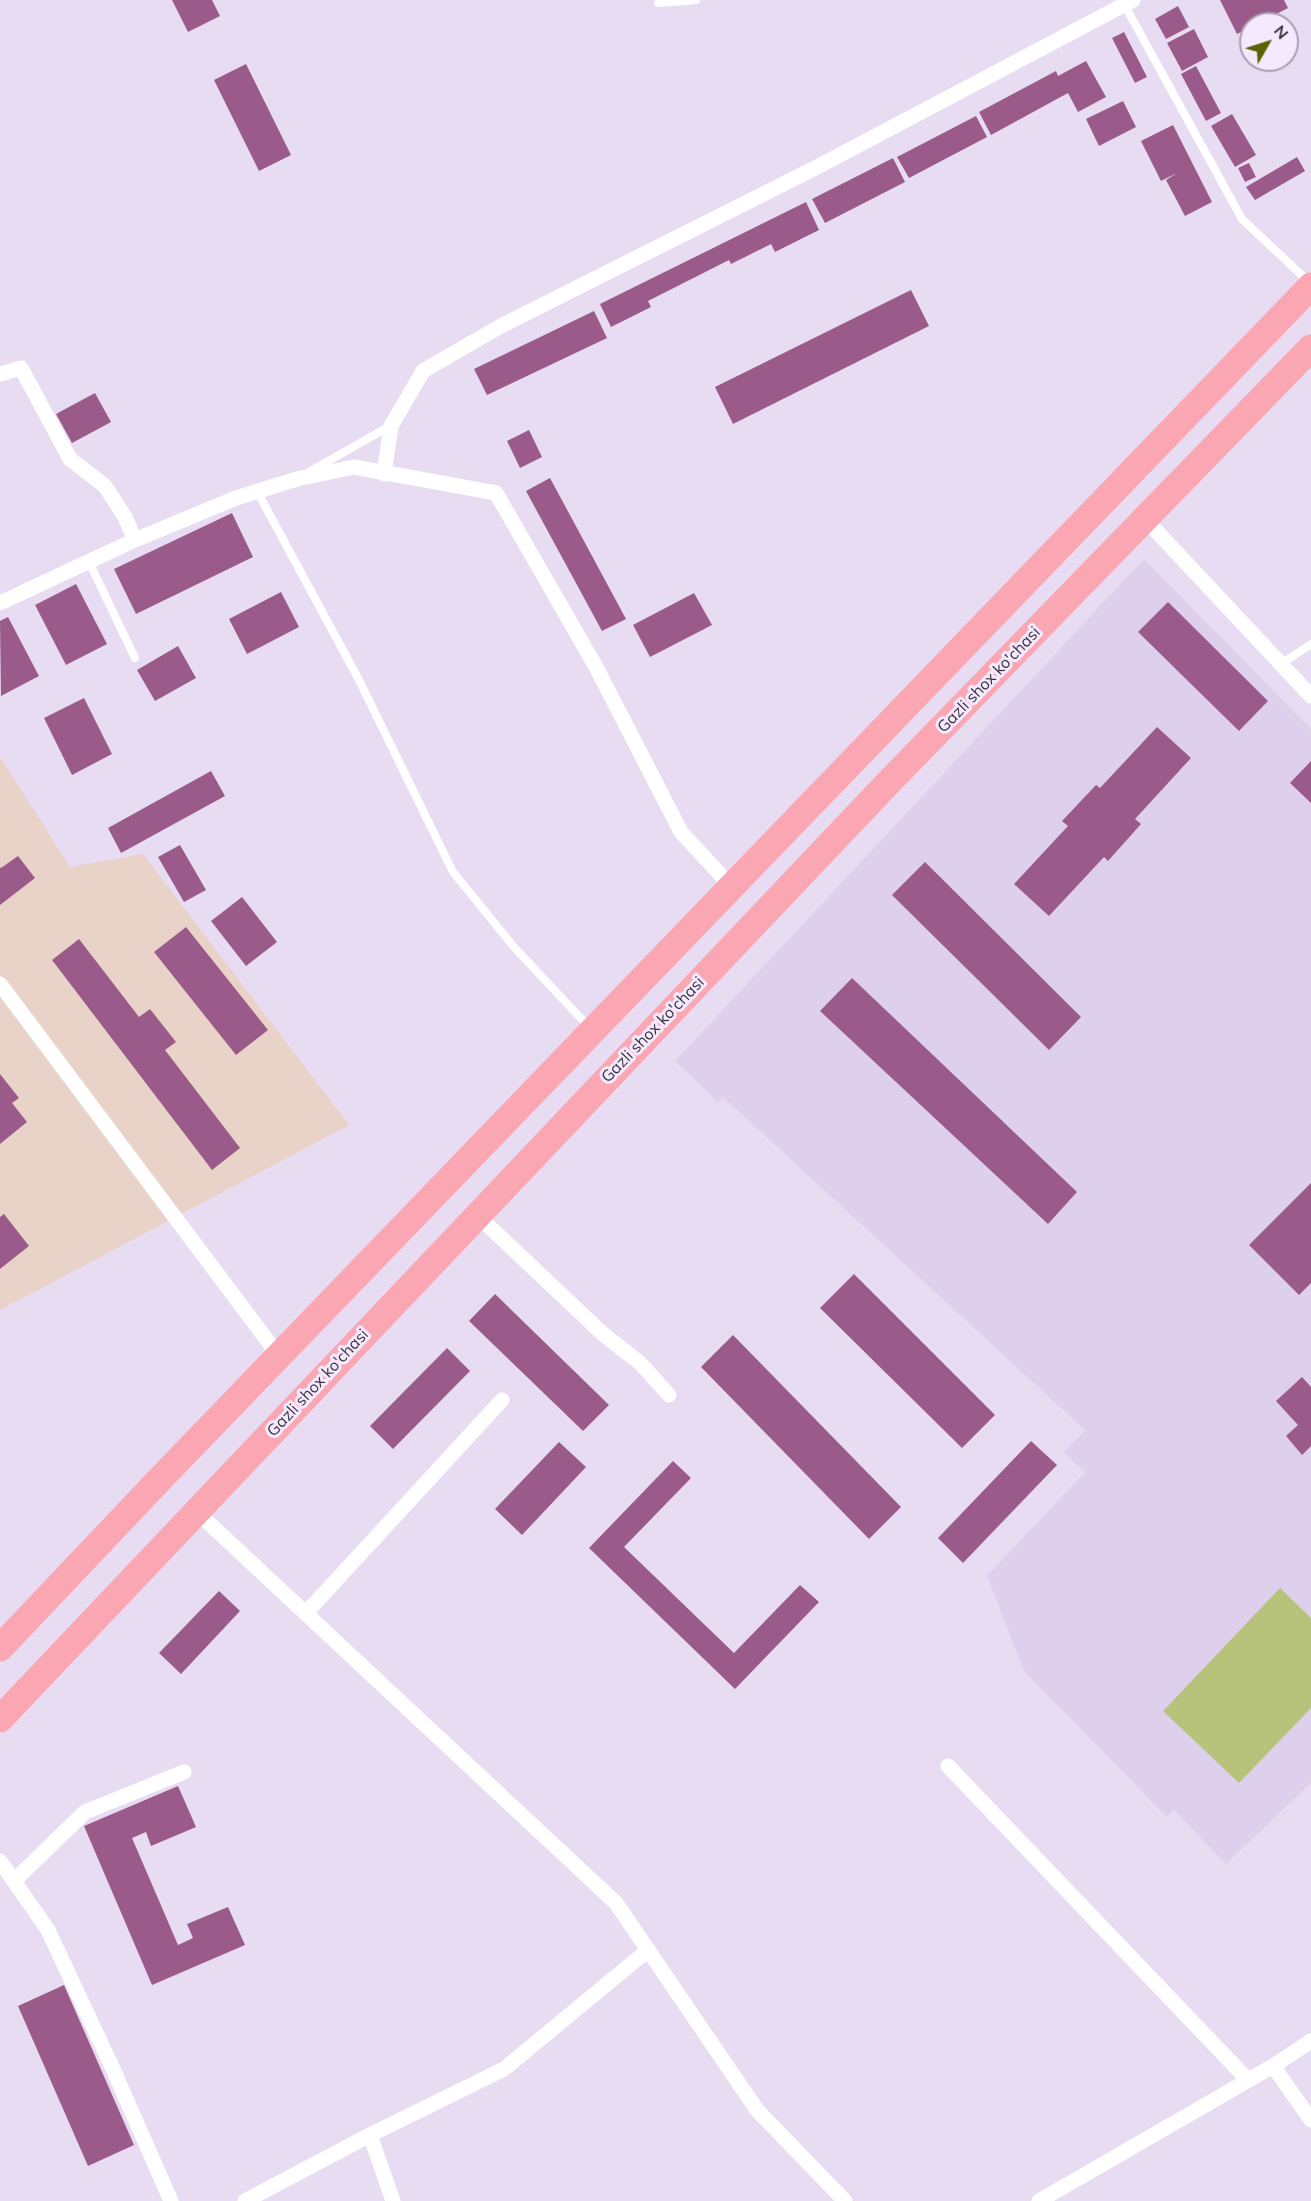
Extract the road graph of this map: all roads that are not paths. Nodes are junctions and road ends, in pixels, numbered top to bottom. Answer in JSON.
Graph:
{"nodes":[{"id":1,"x":696,"y":0,"type":"edge"},
{"id":2,"x":1128,"y":2,"type":"edge"},
{"id":3,"x":658,"y":3,"type":"dead end"},
{"id":4,"x":1311,"y":285,"type":"edge"},
{"id":5,"x":1311,"y":348,"type":"edge"},
{"id":6,"x":0,"y":374,"type":"edge"},
{"id":7,"x":391,"y":426,"type":"junction"},
{"id":8,"x":384,"y":474,"type":"junction"},
{"id":9,"x":297,"y":478,"type":"junction"},
{"id":10,"x":257,"y":491,"type":"junction"},
{"id":11,"x":1146,"y":520,"type":"junction"},
{"id":12,"x":135,"y":540,"type":"junction"},
{"id":13,"x":89,"y":562,"type":"junction"},
{"id":14,"x":0,"y":603,"type":"edge"},
{"id":15,"x":1311,"y":644,"type":"edge"},
{"id":16,"x":135,"y":658,"type":"dead end"},
{"id":17,"x":1281,"y":664,"type":"junction"},
{"id":18,"x":1311,"y":696,"type":"edge"},
{"id":19,"x":731,"y":886,"type":"junction"},
{"id":20,"x":0,"y":984,"type":"edge"},
{"id":21,"x":592,"y":1031,"type":"junction"},
{"id":22,"x":477,"y":1215,"type":"junction"},
{"id":23,"x":279,"y":1356,"type":"junction"},
{"id":24,"x":669,"y":1395,"type":"dead end"},
{"id":25,"x":502,"y":1400,"type":"dead end"},
{"id":26,"x":197,"y":1512,"type":"junction"},
{"id":27,"x":306,"y":1613,"type":"junction"},
{"id":28,"x":0,"y":1648,"type":"edge"},
{"id":29,"x":0,"y":1719,"type":"edge"},
{"id":30,"x":948,"y":1766,"type":"dead end"},
{"id":31,"x":184,"y":1772,"type":"dead end"},
{"id":32,"x":0,"y":1861,"type":"edge"},
{"id":33,"x":15,"y":1880,"type":"junction"},
{"id":34,"x":648,"y":1950,"type":"junction"},
{"id":35,"x":1311,"y":2041,"type":"edge"},
{"id":36,"x":1273,"y":2066,"type":"junction"},
{"id":37,"x":1248,"y":2080,"type":"junction"},
{"id":38,"x":1311,"y":2120,"type":"edge"},
{"id":39,"x":370,"y":2135,"type":"junction"},
{"id":40,"x":171,"y":2201,"type":"edge"},
{"id":41,"x":245,"y":2201,"type":"edge"},
{"id":42,"x":393,"y":2201,"type":"edge"},
{"id":43,"x":844,"y":2201,"type":"edge"},
{"id":44,"x":1039,"y":2201,"type":"edge"}],
"edges":[{"from":1,"to":3,"type":"lane"},
{"from":2,"to":4,"type":"lane"},
{"from":2,"to":7,"type":"street"},
{"from":4,"to":19,"type":"highway"},
{"from":5,"to":11,"type":"highway","name":"Gazli shox ko'chasi"},
{"from":6,"to":12,"type":"street"},
{"from":7,"to":8,"type":"street"},
{"from":7,"to":9,"type":"lane"},
{"from":8,"to":9,"type":"street"},
{"from":8,"to":19,"type":"street"},
{"from":9,"to":10,"type":"street"},
{"from":10,"to":12,"type":"street"},
{"from":10,"to":21,"type":"lane"},
{"from":11,"to":17,"type":"street"},
{"from":11,"to":22,"type":"highway","name":"Gazli shox ko'chasi"},
{"from":12,"to":13,"type":"street"},
{"from":13,"to":14,"type":"street"},
{"from":13,"to":16,"type":"lane"},
{"from":15,"to":17,"type":"lane"},
{"from":17,"to":18,"type":"street"},
{"from":19,"to":21,"type":"highway"},
{"from":20,"to":23,"type":"street"},
{"from":21,"to":23,"type":"highway"},
{"from":22,"to":24,"type":"street"},
{"from":22,"to":26,"type":"highway","name":"Gazli shox ko'chasi"},
{"from":23,"to":28,"type":"highway"},
{"from":25,"to":27,"type":"street"},
{"from":26,"to":27,"type":"street"},
{"from":26,"to":29,"type":"highway","name":"Gazli shox ko'chasi"},
{"from":27,"to":34,"type":"street"},
{"from":30,"to":37,"type":"street"},
{"from":31,"to":33,"type":"street"},
{"from":32,"to":33,"type":"street"},
{"from":33,"to":40,"type":"street"},
{"from":34,"to":39,"type":"street"},
{"from":34,"to":43,"type":"street"},
{"from":35,"to":36,"type":"street"},
{"from":36,"to":37,"type":"street"},
{"from":36,"to":38,"type":"street"},
{"from":37,"to":44,"type":"street"},
{"from":39,"to":41,"type":"street"},
{"from":39,"to":42,"type":"street"}]}
